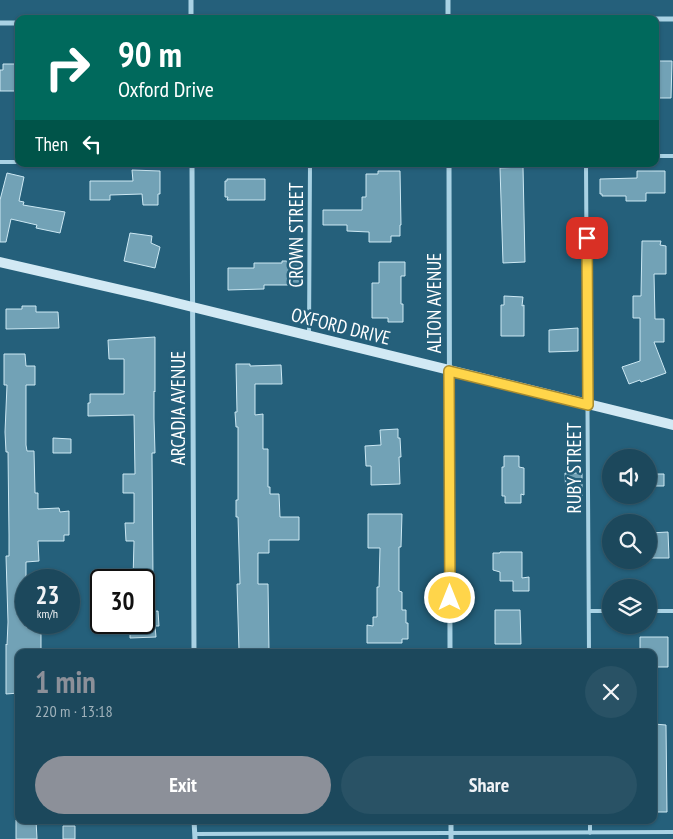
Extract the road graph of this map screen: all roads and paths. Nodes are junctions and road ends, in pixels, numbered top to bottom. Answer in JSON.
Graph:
{"nodes":[{"id":1,"x":191,"y":0,"type":"edge"},
{"id":2,"x":448,"y":0,"type":"edge"},
{"id":3,"x":191,"y":15,"type":"edge"},
{"id":4,"x":448,"y":15,"type":"edge"},
{"id":5,"x":659,"y":19,"type":"edge"},
{"id":6,"x":673,"y":19,"type":"edge"},
{"id":7,"x":0,"y":23,"type":"edge"},
{"id":8,"x":15,"y":23,"type":"edge"},
{"id":9,"x":659,"y":156,"type":"edge"},
{"id":10,"x":673,"y":156,"type":"edge"},
{"id":11,"x":0,"y":162,"type":"edge"},
{"id":12,"x":15,"y":162,"type":"edge"},
{"id":13,"x":192,"y":167,"type":"edge"},
{"id":14,"x":310,"y":167,"type":"edge"},
{"id":15,"x":448,"y":167,"type":"edge"},
{"id":16,"x":586,"y":167,"type":"edge"},
{"id":17,"x":0,"y":262,"type":"edge"},
{"id":18,"x":192,"y":308,"type":"junction"},
{"id":19,"x":309,"y":336,"type":"junction"},
{"id":20,"x":449,"y":371,"type":"junction"},
{"id":21,"x":588,"y":405,"type":"junction"},
{"id":22,"x":673,"y":425,"type":"edge"},
{"id":23,"x":589,"y":611,"type":"junction"},
{"id":24,"x":602,"y":611,"type":"edge"},
{"id":25,"x":657,"y":611,"type":"edge"},
{"id":26,"x":673,"y":611,"type":"edge"},
{"id":27,"x":194,"y":649,"type":"edge"},
{"id":28,"x":450,"y":649,"type":"edge"},
{"id":29,"x":589,"y":649,"type":"edge"},
{"id":30,"x":590,"y":824,"type":"edge"},
{"id":31,"x":673,"y":832,"type":"edge"},
{"id":32,"x":590,"y":833,"type":"junction"},
{"id":33,"x":194,"y":836,"type":"edge"},
{"id":34,"x":451,"y":836,"type":"edge"}],
"edges":[{"from":1,"to":3,"type":"street"},
{"from":2,"to":4,"type":"street"},
{"from":5,"to":6,"type":"street"},
{"from":7,"to":8,"type":"street"},
{"from":9,"to":10,"type":"lane"},
{"from":11,"to":12,"type":"lane"},
{"from":13,"to":18,"type":"street","name":"ARCADIA AVENUE"},
{"from":14,"to":19,"type":"lane","name":"CROWN STREET"},
{"from":15,"to":20,"type":"street","name":"ALTON AVENUE"},
{"from":16,"to":21,"type":"lane","name":"RUBY STREET"},
{"from":17,"to":18,"type":"main road","name":"OXFORD DRIVE"},
{"from":18,"to":19,"type":"main road","name":"OXFORD DRIVE"},
{"from":18,"to":27,"type":"street","name":"ARCADIA AVENUE"},
{"from":19,"to":20,"type":"main road","name":"OXFORD DRIVE"},
{"from":20,"to":21,"type":"main road","name":"OXFORD DRIVE"},
{"from":20,"to":28,"type":"street","name":"ALTON AVENUE"},
{"from":21,"to":22,"type":"main road","name":"OXFORD DRIVE"},
{"from":21,"to":23,"type":"lane","name":"RUBY STREET"},
{"from":23,"to":24,"type":"lane"},
{"from":23,"to":29,"type":"lane","name":"RUBY STREET"},
{"from":25,"to":26,"type":"lane"},
{"from":30,"to":32,"type":"lane"},
{"from":31,"to":32,"type":"lane"},
{"from":32,"to":34,"type":"lane"},
{"from":33,"to":34,"type":"lane"}]}
